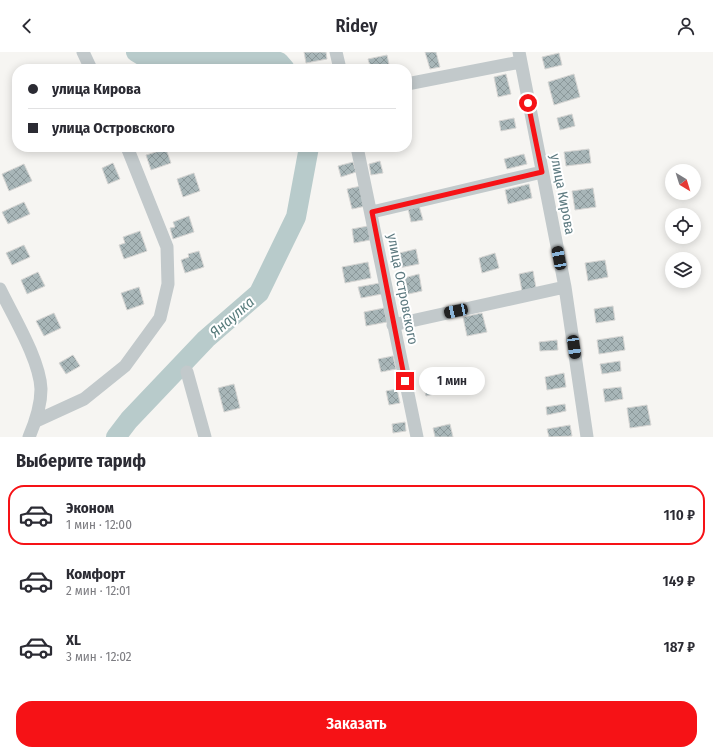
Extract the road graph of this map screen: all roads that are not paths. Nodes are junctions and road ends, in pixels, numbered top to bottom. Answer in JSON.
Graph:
{"nodes":[{"id":1,"x":83,"y":52,"type":"edge"},
{"id":2,"x":336,"y":52,"type":"edge"},
{"id":3,"x":519,"y":57,"type":"edge"},
{"id":4,"x":89,"y":64,"type":"edge"},
{"id":5,"x":339,"y":64,"type":"edge"},
{"id":6,"x":412,"y":83,"type":"edge"},
{"id":7,"x":129,"y":152,"type":"edge"},
{"id":8,"x":358,"y":152,"type":"edge"},
{"id":9,"x":542,"y":172,"type":"junction"},
{"id":10,"x":372,"y":212,"type":"junction"},
{"id":11,"x":565,"y":287,"type":"junction"},
{"id":12,"x":0,"y":289,"type":"edge"},
{"id":13,"x":393,"y":325,"type":"junction"},
{"id":14,"x":187,"y":372,"type":"dead end"},
{"id":15,"x":36,"y":421,"type":"junction"},
{"id":16,"x":29,"y":437,"type":"edge"},
{"id":17,"x":205,"y":437,"type":"edge"},
{"id":18,"x":417,"y":437,"type":"edge"},
{"id":19,"x":587,"y":437,"type":"edge"}],
"edges":[{"from":1,"to":4,"type":"street"},
{"from":2,"to":5,"type":"street"},
{"from":3,"to":6,"type":"street"},
{"from":3,"to":9,"type":"street","name":"улица Кирова"},
{"from":7,"to":15,"type":"street"},
{"from":8,"to":10,"type":"street","name":"улица Островского"},
{"from":9,"to":10,"type":"street"},
{"from":9,"to":11,"type":"street","name":"улица Кирова"},
{"from":10,"to":13,"type":"street","name":"улица Островского"},
{"from":11,"to":13,"type":"street"},
{"from":11,"to":19,"type":"street","name":"улица Кирова"},
{"from":12,"to":15,"type":"street"},
{"from":13,"to":18,"type":"street","name":"улица Островского"},
{"from":14,"to":17,"type":"street"},
{"from":15,"to":16,"type":"street"}]}
